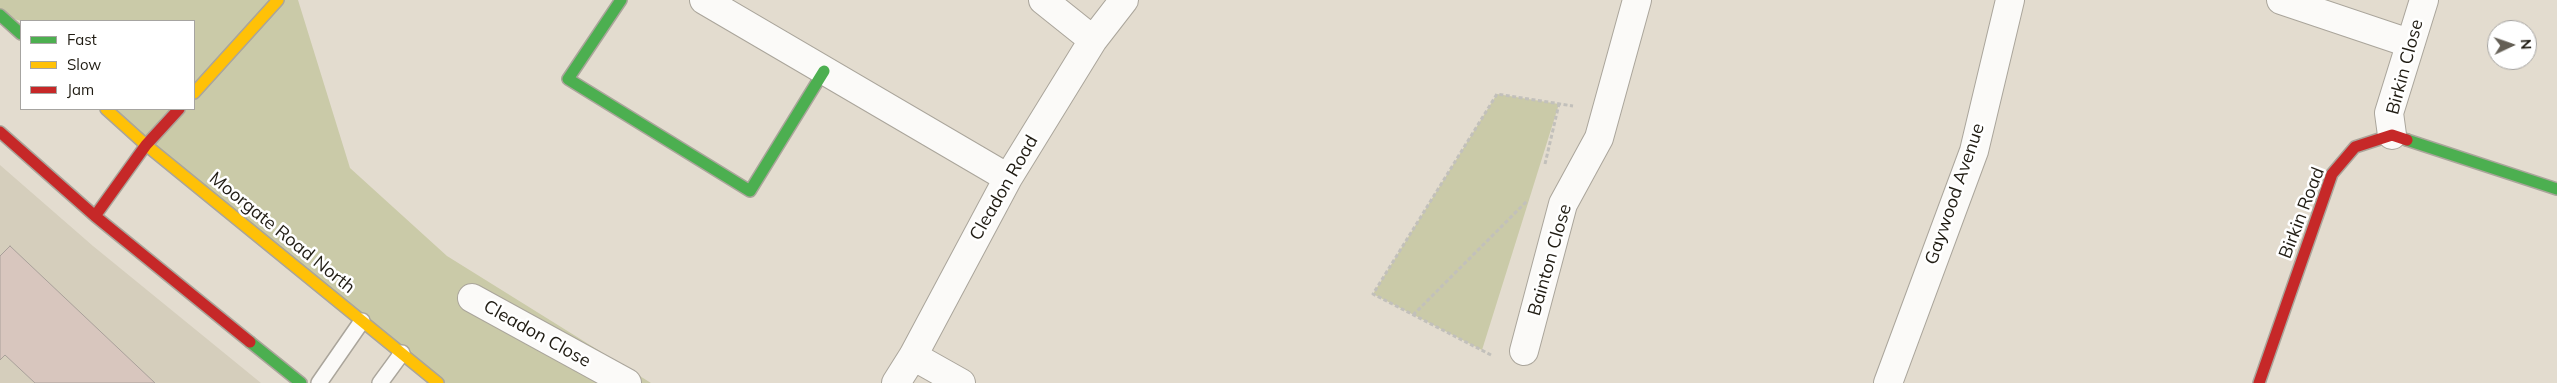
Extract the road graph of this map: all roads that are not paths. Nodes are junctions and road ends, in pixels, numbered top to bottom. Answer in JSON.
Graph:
{"nodes":[{"id":1,"x":278,"y":0,"type":"edge"},
{"id":2,"x":621,"y":0,"type":"edge"},
{"id":3,"x":704,"y":0,"type":"edge"},
{"id":4,"x":1043,"y":0,"type":"edge"},
{"id":5,"x":1124,"y":0,"type":"edge"},
{"id":6,"x":1636,"y":0,"type":"edge"},
{"id":7,"x":2010,"y":0,"type":"edge"},
{"id":8,"x":2281,"y":0,"type":"edge"},
{"id":9,"x":2424,"y":0,"type":"edge"},
{"id":10,"x":0,"y":15,"type":"edge"},
{"id":11,"x":20,"y":33,"type":"edge"},
{"id":12,"x":1093,"y":40,"type":"junction"},
{"id":13,"x":2409,"y":42,"type":"junction"},
{"id":14,"x":824,"y":70,"type":"junction"},
{"id":15,"x":195,"y":92,"type":"edge"},
{"id":16,"x":107,"y":110,"type":"edge"},
{"id":17,"x":178,"y":110,"type":"edge"},
{"id":18,"x":0,"y":132,"type":"edge"},
{"id":19,"x":2392,"y":135,"type":"junction"},
{"id":20,"x":146,"y":145,"type":"junction"},
{"id":21,"x":1008,"y":178,"type":"junction"},
{"id":22,"x":2557,"y":189,"type":"edge"},
{"id":23,"x":95,"y":216,"type":"junction"},
{"id":24,"x":472,"y":298,"type":"dead end"},
{"id":25,"x":362,"y":321,"type":"junction"},
{"id":26,"x":1524,"y":351,"type":"dead end"},
{"id":27,"x":402,"y":353,"type":"junction"},
{"id":28,"x":913,"y":356,"type":"junction"},
{"id":29,"x":301,"y":383,"type":"edge"},
{"id":30,"x":319,"y":383,"type":"edge"},
{"id":31,"x":380,"y":383,"type":"edge"},
{"id":32,"x":438,"y":383,"type":"edge"},
{"id":33,"x":627,"y":383,"type":"edge"},
{"id":34,"x":896,"y":383,"type":"edge"},
{"id":35,"x":961,"y":383,"type":"edge"},
{"id":36,"x":1888,"y":383,"type":"edge"},
{"id":37,"x":2260,"y":383,"type":"edge"}],
"edges":[{"from":1,"to":15,"type":"street"},
{"from":2,"to":14,"type":"street"},
{"from":3,"to":14,"type":"street"},
{"from":4,"to":12,"type":"street"},
{"from":5,"to":12,"type":"street","name":"Cleadon Road"},
{"from":6,"to":26,"type":"street","name":"Bainton Close"},
{"from":7,"to":36,"type":"street","name":"Gaywood Avenue"},
{"from":8,"to":13,"type":"street"},
{"from":9,"to":13,"type":"street","name":"Birkin Close"},
{"from":10,"to":11,"type":"street"},
{"from":12,"to":21,"type":"street","name":"Cleadon Road"},
{"from":13,"to":19,"type":"street","name":"Birkin Close"},
{"from":14,"to":21,"type":"street"},
{"from":16,"to":20,"type":"street","name":"Moorgate Road North"},
{"from":17,"to":20,"type":"street"},
{"from":18,"to":23,"type":"street"},
{"from":19,"to":22,"type":"street"},
{"from":19,"to":37,"type":"street","name":"Birkin Road"},
{"from":20,"to":23,"type":"street"},
{"from":20,"to":25,"type":"street","name":"Moorgate Road North"},
{"from":21,"to":28,"type":"street","name":"Cleadon Road"},
{"from":23,"to":29,"type":"street"},
{"from":24,"to":33,"type":"street","name":"Cleadon Close"},
{"from":25,"to":27,"type":"street","name":"Moorgate Road North"},
{"from":25,"to":30,"type":"lane"},
{"from":27,"to":31,"type":"lane"},
{"from":27,"to":32,"type":"street","name":"Moorgate Road North"},
{"from":28,"to":34,"type":"street","name":"Cleadon Road"},
{"from":28,"to":35,"type":"street"}]}
